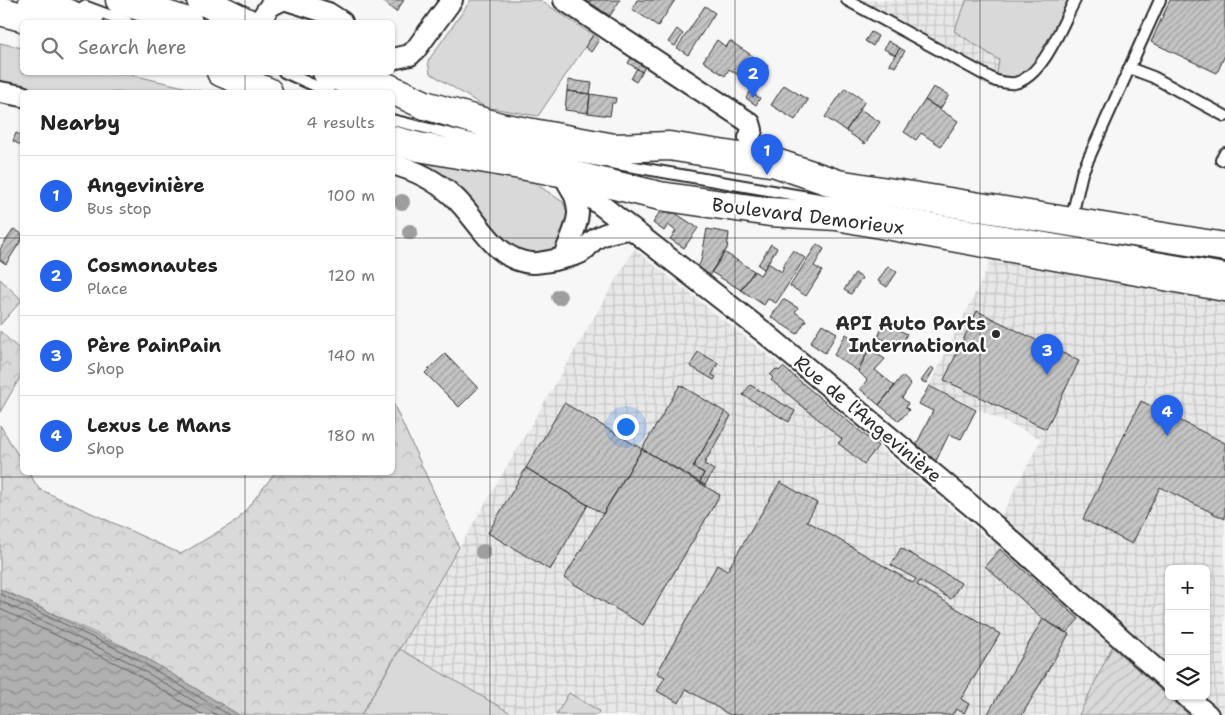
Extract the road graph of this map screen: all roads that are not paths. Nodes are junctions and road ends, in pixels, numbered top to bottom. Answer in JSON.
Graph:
{"nodes":[{"id":1,"x":33,"y":0,"type":"edge"},
{"id":2,"x":200,"y":0,"type":"edge"},
{"id":3,"x":282,"y":0,"type":"edge"},
{"id":4,"x":288,"y":0,"type":"edge"},
{"id":5,"x":452,"y":0,"type":"edge"},
{"id":6,"x":564,"y":0,"type":"edge"},
{"id":7,"x":847,"y":0,"type":"edge"},
{"id":8,"x":1075,"y":0,"type":"edge"},
{"id":9,"x":1160,"y":0,"type":"edge"},
{"id":10,"x":328,"y":2,"type":"edge"},
{"id":11,"x":127,"y":9,"type":"edge"},
{"id":12,"x":0,"y":11,"type":"edge"},
{"id":13,"x":83,"y":13,"type":"edge"},
{"id":14,"x":172,"y":16,"type":"edge"},
{"id":15,"x":33,"y":20,"type":"edge"},
{"id":16,"x":188,"y":20,"type":"edge"},
{"id":17,"x":224,"y":20,"type":"edge"},
{"id":18,"x":242,"y":20,"type":"edge"},
{"id":19,"x":260,"y":20,"type":"edge"},
{"id":20,"x":339,"y":20,"type":"edge"},
{"id":21,"x":341,"y":20,"type":"edge"},
{"id":22,"x":395,"y":58,"type":"edge"},
{"id":23,"x":1129,"y":68,"type":"junction"},
{"id":24,"x":228,"y":75,"type":"edge"},
{"id":25,"x":254,"y":75,"type":"edge"},
{"id":26,"x":291,"y":75,"type":"edge"},
{"id":27,"x":334,"y":75,"type":"edge"},
{"id":28,"x":360,"y":75,"type":"edge"},
{"id":29,"x":263,"y":90,"type":"edge"},
{"id":30,"x":281,"y":90,"type":"edge"},
{"id":31,"x":324,"y":90,"type":"edge"},
{"id":32,"x":370,"y":90,"type":"edge"},
{"id":33,"x":393,"y":90,"type":"edge"},
{"id":34,"x":395,"y":91,"type":"edge"},
{"id":35,"x":0,"y":92,"type":"edge"},
{"id":36,"x":20,"y":96,"type":"edge"},
{"id":37,"x":395,"y":101,"type":"edge"},
{"id":38,"x":425,"y":105,"type":"junction"},
{"id":39,"x":1225,"y":116,"type":"edge"},
{"id":40,"x":395,"y":121,"type":"edge"},
{"id":41,"x":749,"y":138,"type":"dead end"},
{"id":42,"x":395,"y":141,"type":"edge"},
{"id":43,"x":395,"y":165,"type":"edge"},
{"id":44,"x":567,"y":182,"type":"junction"},
{"id":45,"x":1071,"y":222,"type":"junction"},
{"id":46,"x":630,"y":229,"type":"junction"},
{"id":47,"x":1225,"y":247,"type":"edge"},
{"id":48,"x":564,"y":256,"type":"junction"},
{"id":49,"x":1225,"y":269,"type":"edge"},
{"id":50,"x":1225,"y":287,"type":"edge"},
{"id":51,"x":1165,"y":677,"type":"edge"},
{"id":52,"x":1191,"y":700,"type":"edge"},
{"id":53,"x":1208,"y":715,"type":"edge"}],
"edges":[{"from":1,"to":13,"type":"main road"},
{"from":2,"to":17,"type":"main road"},
{"from":2,"to":18,"type":"main road"},
{"from":3,"to":19,"type":"street"},
{"from":4,"to":20,"type":"street"},
{"from":5,"to":22,"type":"street"},
{"from":6,"to":41,"type":"street"},
{"from":7,"to":8,"type":"lane"},
{"from":9,"to":23,"type":"lane"},
{"from":10,"to":21,"type":"street"},
{"from":11,"to":13,"type":"lane"},
{"from":11,"to":14,"type":"main road"},
{"from":12,"to":15,"type":"main road"},
{"from":14,"to":16,"type":"lane"},
{"from":23,"to":39,"type":"lane"},
{"from":23,"to":45,"type":"lane"},
{"from":24,"to":29,"type":"main road"},
{"from":25,"to":30,"type":"main road"},
{"from":26,"to":31,"type":"lane"},
{"from":27,"to":32,"type":"main road"},
{"from":28,"to":33,"type":"main road"},
{"from":34,"to":38,"type":"main road"},
{"from":35,"to":36,"type":"street"},
{"from":37,"to":38,"type":"main road"},
{"from":38,"to":45,"type":"main road","name":"Boulevard Demorieux"},
{"from":40,"to":49,"type":"lane"},
{"from":42,"to":44,"type":"main road","name":"Boulevard Demorieux"},
{"from":43,"to":48,"type":"street"},
{"from":44,"to":46,"type":"street","name":"Rue de l'Angevinière"},
{"from":44,"to":48,"type":"street"},
{"from":44,"to":50,"type":"main road","name":"Boulevard Demorieux"},
{"from":45,"to":47,"type":"main road","name":"Boulevard Demorieux"},
{"from":46,"to":48,"type":"street"},
{"from":46,"to":51,"type":"street","name":"Rue de l'Angevinière"},
{"from":52,"to":53,"type":"street"}]}
